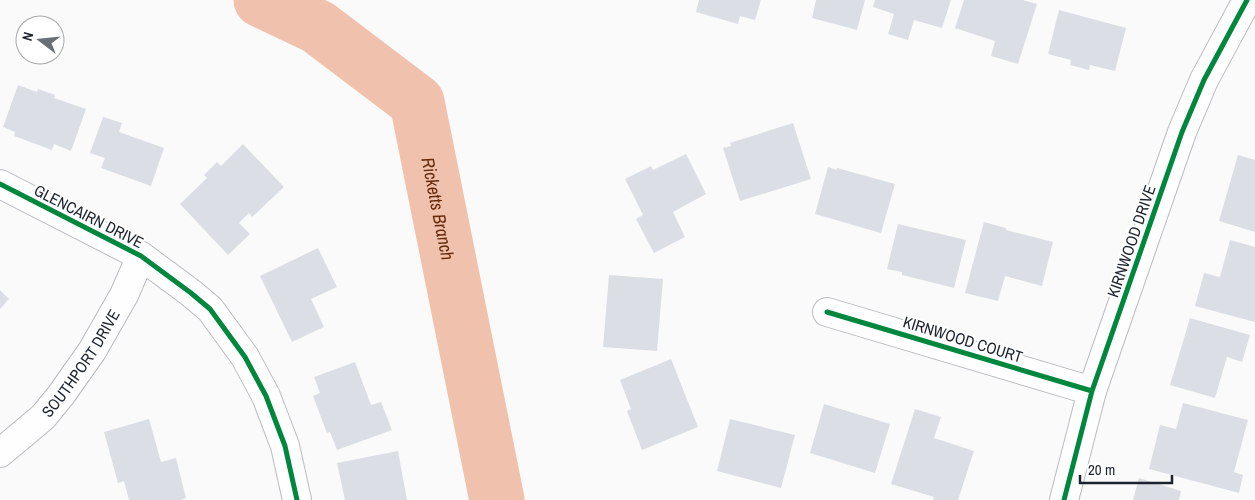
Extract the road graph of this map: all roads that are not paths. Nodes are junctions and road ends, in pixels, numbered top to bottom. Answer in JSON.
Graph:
{"nodes":[{"id":1,"x":1247,"y":0,"type":"edge"},
{"id":2,"x":0,"y":184,"type":"edge"},
{"id":3,"x":141,"y":256,"type":"junction"},
{"id":4,"x":827,"y":312,"type":"dead end"},
{"id":5,"x":1092,"y":391,"type":"junction"},
{"id":6,"x":0,"y":452,"type":"edge"},
{"id":7,"x":297,"y":500,"type":"edge"},
{"id":8,"x":1064,"y":500,"type":"edge"}],
"edges":[{"from":1,"to":5,"type":"street","name":"KIRNWOOD DRIVE"},
{"from":2,"to":3,"type":"street","name":"GLENCAIRN DRIVE"},
{"from":3,"to":6,"type":"street","name":"SOUTHPORT DRIVE"},
{"from":3,"to":7,"type":"street","name":"GLENCAIRN DRIVE"},
{"from":4,"to":5,"type":"street","name":"KIRNWOOD COURT"},
{"from":5,"to":8,"type":"street","name":"KIRNWOOD DRIVE"}]}
